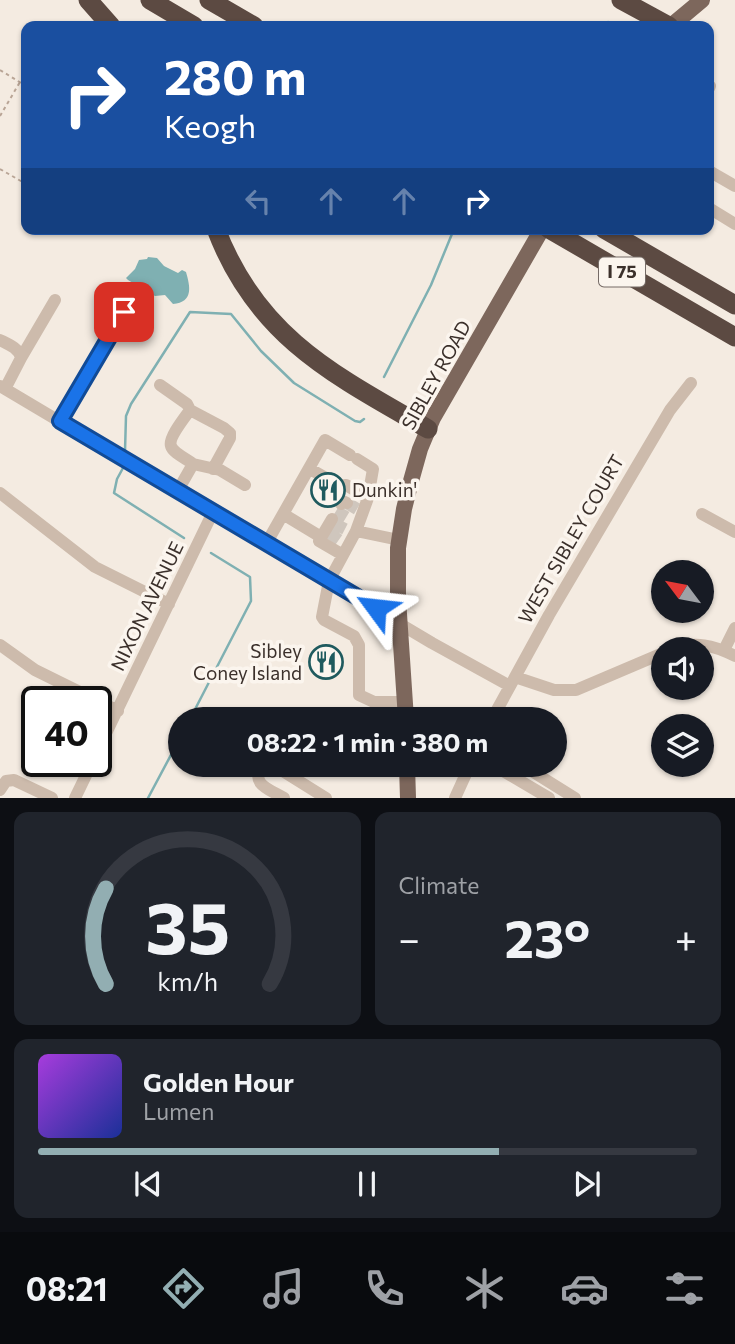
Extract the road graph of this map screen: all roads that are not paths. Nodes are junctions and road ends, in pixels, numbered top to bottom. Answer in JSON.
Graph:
{"nodes":[{"id":1,"x":88,"y":0,"type":"edge"},
{"id":2,"x":150,"y":0,"type":"edge"},
{"id":3,"x":209,"y":0,"type":"edge"},
{"id":4,"x":621,"y":0,"type":"edge"},
{"id":5,"x":702,"y":0,"type":"edge"},
{"id":6,"x":107,"y":21,"type":"edge"},
{"id":7,"x":186,"y":21,"type":"edge"},
{"id":8,"x":245,"y":21,"type":"edge"},
{"id":9,"x":661,"y":21,"type":"edge"},
{"id":10,"x":676,"y":21,"type":"edge"},
{"id":11,"x":714,"y":174,"type":"edge"},
{"id":12,"x":735,"y":186,"type":"edge"},
{"id":13,"x":714,"y":211,"type":"edge"},
{"id":14,"x":735,"y":224,"type":"edge"},
{"id":15,"x":219,"y":235,"type":"edge"},
{"id":16,"x":538,"y":235,"type":"edge"},
{"id":17,"x":559,"y":235,"type":"edge"},
{"id":18,"x":614,"y":235,"type":"edge"},
{"id":19,"x":631,"y":235,"type":"edge"},
{"id":20,"x":735,"y":292,"type":"edge"},
{"id":21,"x":55,"y":300,"type":"dead end"},
{"id":22,"x":735,"y":305,"type":"edge"},
{"id":23,"x":124,"y":312,"type":"dead end"},
{"id":24,"x":695,"y":314,"type":"junction"},
{"id":25,"x":735,"y":337,"type":"edge"},
{"id":26,"x":0,"y":340,"type":"edge"},
{"id":27,"x":735,"y":349,"type":"edge"},
{"id":28,"x":21,"y":358,"type":"junction"},
{"id":29,"x":691,"y":383,"type":"dead end"},
{"id":30,"x":160,"y":385,"type":"dead end"},
{"id":31,"x":2,"y":387,"type":"edge"},
{"id":32,"x":190,"y":410,"type":"junction"},
{"id":33,"x":60,"y":421,"type":"junction"},
{"id":34,"x":428,"y":429,"type":"junction"},
{"id":35,"x":193,"y":464,"type":"junction"},
{"id":36,"x":310,"y":468,"type":"junction"},
{"id":37,"x":213,"y":469,"type":"junction"},
{"id":38,"x":245,"y":485,"type":"dead end"},
{"id":39,"x":177,"y":492,"type":"junction"},
{"id":40,"x":0,"y":493,"type":"edge"},
{"id":41,"x":368,"y":498,"type":"junction"},
{"id":42,"x":213,"y":512,"type":"junction"},
{"id":43,"x":283,"y":514,"type":"junction"},
{"id":44,"x":702,"y":514,"type":"dead end"},
{"id":45,"x":343,"y":526,"type":"junction"},
{"id":46,"x":735,"y":532,"type":"edge"},
{"id":47,"x":399,"y":540,"type":"junction"},
{"id":48,"x":266,"y":544,"type":"junction"},
{"id":49,"x":329,"y":581,"type":"junction"},
{"id":50,"x":164,"y":602,"type":"junction"},
{"id":51,"x":400,"y":622,"type":"junction"},
{"id":52,"x":735,"y":628,"type":"edge"},
{"id":53,"x":0,"y":645,"type":"edge"},
{"id":54,"x":729,"y":653,"type":"edge"},
{"id":55,"x":651,"y":658,"type":"edge"},
{"id":56,"x":512,"y":681,"type":"junction"},
{"id":57,"x":405,"y":702,"type":"junction"},
{"id":58,"x":405,"y":707,"type":"edge"},
{"id":59,"x":498,"y":707,"type":"edge"},
{"id":60,"x":118,"y":710,"type":"junction"},
{"id":61,"x":112,"y":722,"type":"edge"},
{"id":62,"x":85,"y":777,"type":"edge"},
{"id":63,"x":258,"y":777,"type":"edge"},
{"id":64,"x":292,"y":777,"type":"edge"},
{"id":65,"x":407,"y":777,"type":"edge"},
{"id":66,"x":465,"y":777,"type":"edge"},
{"id":67,"x":513,"y":777,"type":"edge"},
{"id":68,"x":541,"y":777,"type":"edge"},
{"id":69,"x":0,"y":791,"type":"edge"},
{"id":70,"x":47,"y":796,"type":"edge"},
{"id":71,"x":2,"y":798,"type":"edge"},
{"id":72,"x":25,"y":798,"type":"edge"},
{"id":73,"x":75,"y":798,"type":"edge"},
{"id":74,"x":284,"y":798,"type":"edge"},
{"id":75,"x":326,"y":798,"type":"edge"},
{"id":76,"x":408,"y":798,"type":"edge"},
{"id":77,"x":455,"y":798,"type":"edge"},
{"id":78,"x":549,"y":798,"type":"edge"},
{"id":79,"x":575,"y":798,"type":"edge"}],
"edges":[{"from":1,"to":6,"type":"highway"},
{"from":2,"to":7,"type":"highway"},
{"from":3,"to":8,"type":"highway"},
{"from":4,"to":9,"type":"highway"},
{"from":5,"to":10,"type":"main road"},
{"from":11,"to":12,"type":"street"},
{"from":13,"to":14,"type":"street"},
{"from":15,"to":34,"type":"highway"},
{"from":16,"to":34,"type":"main road","name":"SIBLEY ROAD"},
{"from":17,"to":24,"type":"highway","number":"I 75"},
{"from":18,"to":22,"type":"highway","number":"I 75"},
{"from":19,"to":20,"type":"highway"},
{"from":21,"to":28,"type":"street"},
{"from":23,"to":33,"type":"street"},
{"from":24,"to":25,"type":"highway","number":"I 75"},
{"from":24,"to":27,"type":"highway"},
{"from":26,"to":28,"type":"street"},
{"from":28,"to":31,"type":"street"},
{"from":29,"to":56,"type":"street","name":"WEST SIBLEY COURT"},
{"from":30,"to":32,"type":"street"},
{"from":31,"to":33,"type":"street"},
{"from":32,"to":35,"type":"street"},
{"from":32,"to":37,"type":"street"},
{"from":33,"to":39,"type":"street"},
{"from":34,"to":47,"type":"main road","name":"SIBLEY ROAD"},
{"from":35,"to":37,"type":"street"},
{"from":35,"to":39,"type":"street"},
{"from":36,"to":41,"type":"street"},
{"from":36,"to":41,"type":"street"},
{"from":36,"to":43,"type":"street"},
{"from":37,"to":38,"type":"street"},
{"from":39,"to":42,"type":"street"},
{"from":40,"to":50,"type":"street"},
{"from":41,"to":45,"type":"street"},
{"from":42,"to":48,"type":"street"},
{"from":42,"to":50,"type":"street","name":"NIXON AVENUE"},
{"from":43,"to":45,"type":"street"},
{"from":43,"to":48,"type":"street"},
{"from":44,"to":46,"type":"street"},
{"from":45,"to":47,"type":"street"},
{"from":45,"to":49,"type":"street"},
{"from":47,"to":51,"type":"main road","name":"SIBLEY ROAD"},
{"from":48,"to":49,"type":"street"},
{"from":49,"to":51,"type":"street"},
{"from":49,"to":57,"type":"street"},
{"from":50,"to":60,"type":"street","name":"NIXON AVENUE"},
{"from":51,"to":56,"type":"street"},
{"from":51,"to":57,"type":"main road","name":"SIBLEY ROAD"},
{"from":52,"to":54,"type":"street"},
{"from":53,"to":60,"type":"street"},
{"from":55,"to":56,"type":"street"},
{"from":56,"to":59,"type":"street","name":"WEST SIBLEY COURT"},
{"from":57,"to":58,"type":"main road","name":"SIBLEY ROAD"},
{"from":60,"to":61,"type":"street","name":"NIXON AVENUE"},
{"from":62,"to":73,"type":"street"},
{"from":63,"to":74,"type":"street"},
{"from":64,"to":75,"type":"street"},
{"from":65,"to":76,"type":"main road"},
{"from":66,"to":77,"type":"street"},
{"from":67,"to":78,"type":"street"},
{"from":68,"to":79,"type":"street"},
{"from":69,"to":70,"type":"street"},
{"from":69,"to":71,"type":"street"},
{"from":70,"to":72,"type":"street"}]}
